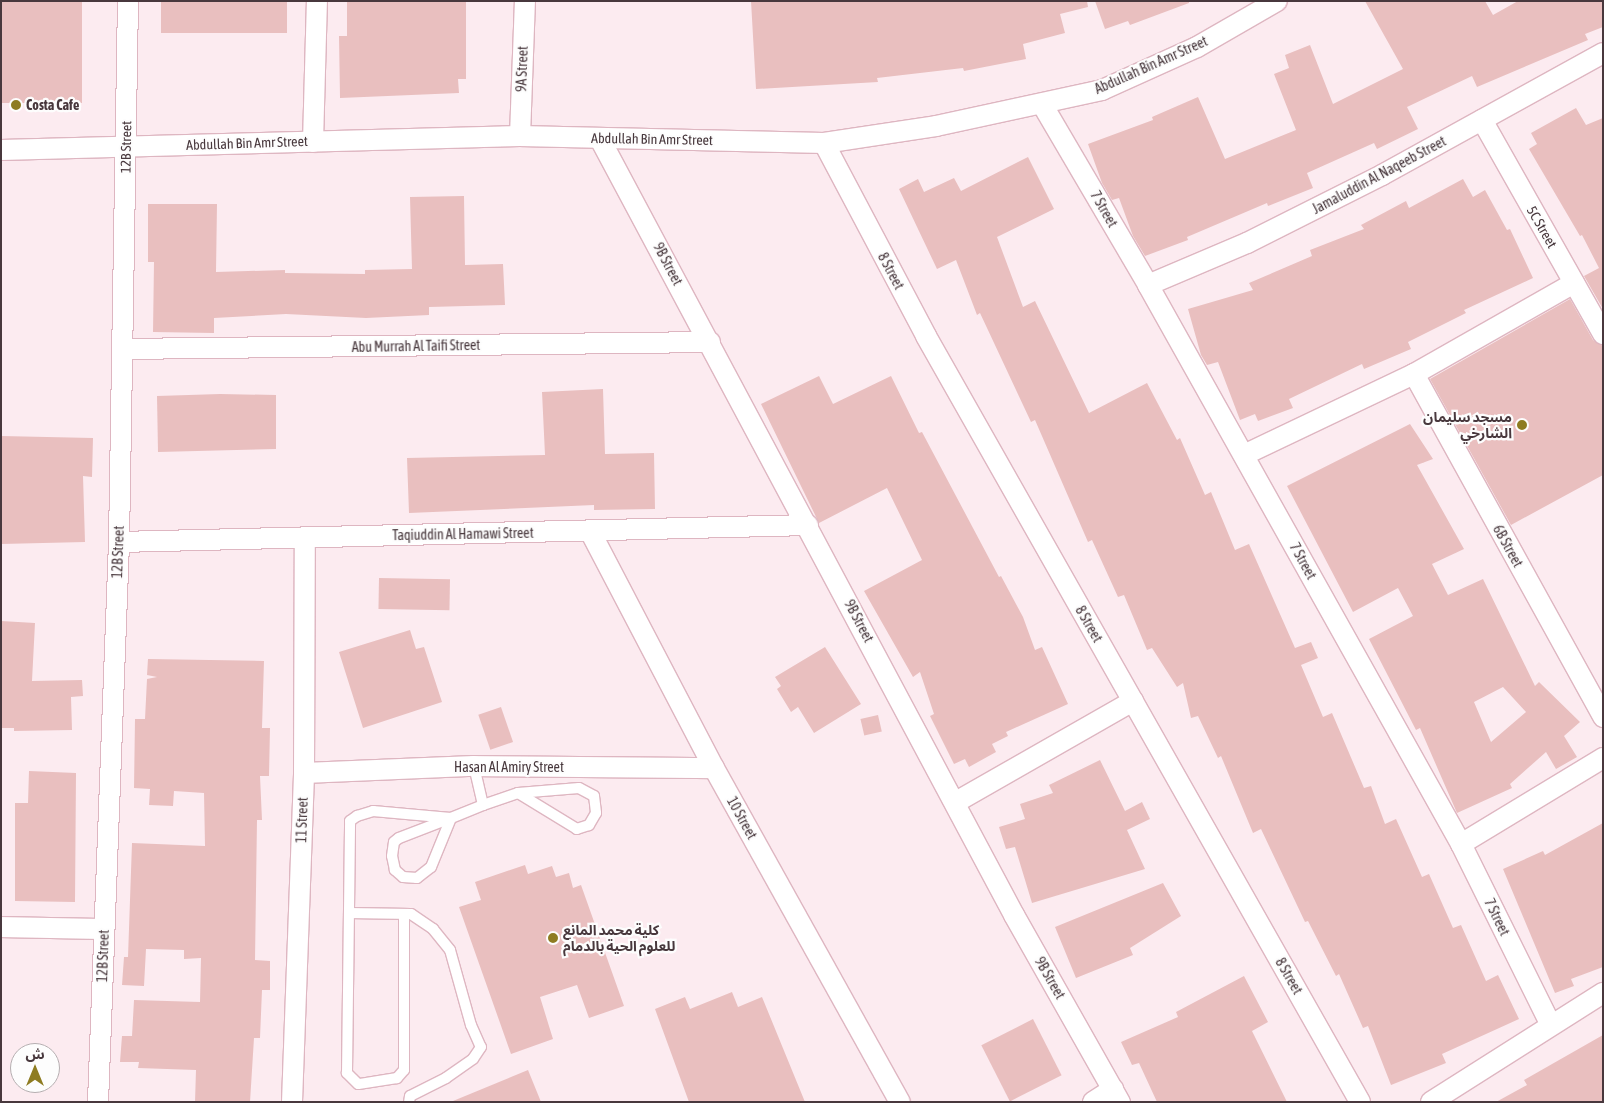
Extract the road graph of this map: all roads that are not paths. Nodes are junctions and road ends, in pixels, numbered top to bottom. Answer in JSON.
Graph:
{"nodes":[{"id":1,"x":128,"y":1,"type":"edge"},
{"id":2,"x":317,"y":1,"type":"edge"},
{"id":3,"x":525,"y":1,"type":"edge"},
{"id":4,"x":1277,"y":1,"type":"edge"},
{"id":5,"x":1603,"y":53,"type":"edge"},
{"id":6,"x":1042,"y":104,"type":"junction"},
{"id":7,"x":1482,"y":120,"type":"junction"},
{"id":8,"x":520,"y":136,"type":"junction"},
{"id":9,"x":600,"y":138,"type":"junction"},
{"id":10,"x":313,"y":142,"type":"junction"},
{"id":11,"x":824,"y":142,"type":"junction"},
{"id":12,"x":126,"y":147,"type":"junction"},
{"id":13,"x":1,"y":150,"type":"edge"},
{"id":14,"x":1574,"y":282,"type":"junction"},
{"id":15,"x":1148,"y":285,"type":"junction"},
{"id":16,"x":1603,"y":334,"type":"edge"},
{"id":17,"x":710,"y":342,"type":"junction"},
{"id":18,"x":122,"y":349,"type":"junction"},
{"id":19,"x":1414,"y":374,"type":"junction"},
{"id":20,"x":1244,"y":455,"type":"junction"},
{"id":21,"x":808,"y":525,"type":"junction"},
{"id":22,"x":590,"y":530,"type":"junction"},
{"id":23,"x":305,"y":538,"type":"junction"},
{"id":24,"x":118,"y":542,"type":"junction"},
{"id":25,"x":1133,"y":700,"type":"junction"},
{"id":26,"x":1603,"y":717,"type":"edge"},
{"id":27,"x":1603,"y":758,"type":"edge"},
{"id":28,"x":474,"y":766,"type":"junction"},
{"id":29,"x":714,"y":768,"type":"junction"},
{"id":30,"x":304,"y":773,"type":"junction"},
{"id":31,"x":518,"y":793,"type":"junction"},
{"id":32,"x":956,"y":802,"type":"junction"},
{"id":33,"x":483,"y":805,"type":"junction"},
{"id":34,"x":451,"y":818,"type":"junction"},
{"id":35,"x":1461,"y":844,"type":"junction"},
{"id":36,"x":349,"y":913,"type":"junction"},
{"id":37,"x":404,"y":914,"type":"junction"},
{"id":38,"x":1,"y":927,"type":"edge"},
{"id":39,"x":104,"y":929,"type":"junction"},
{"id":40,"x":1603,"y":993,"type":"edge"},
{"id":41,"x":1551,"y":1025,"type":"junction"},
{"id":42,"x":1117,"y":1095,"type":"edge"},
{"id":43,"x":98,"y":1102,"type":"edge"},
{"id":44,"x":292,"y":1102,"type":"edge"},
{"id":45,"x":409,"y":1102,"type":"edge"},
{"id":46,"x":900,"y":1102,"type":"edge"},
{"id":47,"x":1093,"y":1102,"type":"edge"},
{"id":48,"x":1360,"y":1102,"type":"edge"},
{"id":49,"x":1431,"y":1102,"type":"edge"}],
"edges":[{"from":1,"to":12,"type":"street","name":"12B Street"},
{"from":2,"to":10,"type":"street"},
{"from":3,"to":8,"type":"street","name":"9A Street"},
{"from":4,"to":6,"type":"street","name":"Abdullah Bin Amr Street"},
{"from":5,"to":7,"type":"street","name":"Jamaluddin Al Naqeeb Street"},
{"from":6,"to":11,"type":"street","name":"Abdullah Bin Amr Street"},
{"from":6,"to":15,"type":"street","name":"7 Street"},
{"from":7,"to":14,"type":"street","name":"5C Street"},
{"from":7,"to":15,"type":"street","name":"Jamaluddin Al Naqeeb Street"},
{"from":8,"to":9,"type":"street","name":"Abdullah Bin Amr Street"},
{"from":8,"to":10,"type":"street","name":"Abdullah Bin Amr Street"},
{"from":9,"to":11,"type":"street","name":"Abdullah Bin Amr Street"},
{"from":9,"to":17,"type":"street","name":"9B Street"},
{"from":10,"to":12,"type":"street","name":"Abdullah Bin Amr Street"},
{"from":11,"to":25,"type":"street","name":"8 Street"},
{"from":12,"to":13,"type":"street","name":"Abdullah Bin Amr Street"},
{"from":12,"to":18,"type":"street","name":"12B Street"},
{"from":14,"to":16,"type":"street","name":"5C Street"},
{"from":14,"to":19,"type":"street"},
{"from":15,"to":20,"type":"street","name":"7 Street"},
{"from":17,"to":18,"type":"street","name":"Abu Murrah Al Taifi Street"},
{"from":17,"to":21,"type":"street","name":"9B Street"},
{"from":18,"to":24,"type":"street","name":"12B Street"},
{"from":19,"to":20,"type":"street"},
{"from":19,"to":26,"type":"street","name":"6B Street"},
{"from":20,"to":35,"type":"street","name":"7 Street"},
{"from":21,"to":22,"type":"street","name":"Taqiuddin Al Hamawi Street"},
{"from":21,"to":32,"type":"street","name":"9B Street"},
{"from":22,"to":23,"type":"street","name":"Taqiuddin Al Hamawi Street"},
{"from":22,"to":29,"type":"street","name":"10 Street"},
{"from":23,"to":24,"type":"street","name":"Taqiuddin Al Hamawi Street"},
{"from":23,"to":30,"type":"street","name":"11 Street"},
{"from":24,"to":39,"type":"street","name":"12B Street"},
{"from":25,"to":32,"type":"street"},
{"from":25,"to":48,"type":"street","name":"8 Street"},
{"from":27,"to":35,"type":"street"},
{"from":28,"to":29,"type":"street","name":"Hasan Al Amiry Street"},
{"from":28,"to":30,"type":"street","name":"Hasan Al Amiry Street"},
{"from":28,"to":33,"type":"lane"},
{"from":29,"to":46,"type":"street","name":"10 Street"},
{"from":30,"to":44,"type":"street","name":"11 Street"},
{"from":31,"to":31,"type":"lane"},
{"from":31,"to":33,"type":"lane"},
{"from":32,"to":42,"type":"street","name":"9B Street"},
{"from":33,"to":34,"type":"lane"},
{"from":34,"to":34,"type":"lane"},
{"from":34,"to":36,"type":"lane"},
{"from":35,"to":41,"type":"street","name":"7 Street"},
{"from":36,"to":37,"type":"lane"},
{"from":36,"to":37,"type":"lane"},
{"from":37,"to":45,"type":"lane"},
{"from":38,"to":39,"type":"street"},
{"from":39,"to":43,"type":"street","name":"12B Street"},
{"from":40,"to":41,"type":"street"},
{"from":41,"to":49,"type":"street"},
{"from":42,"to":47,"type":"street"}]}
